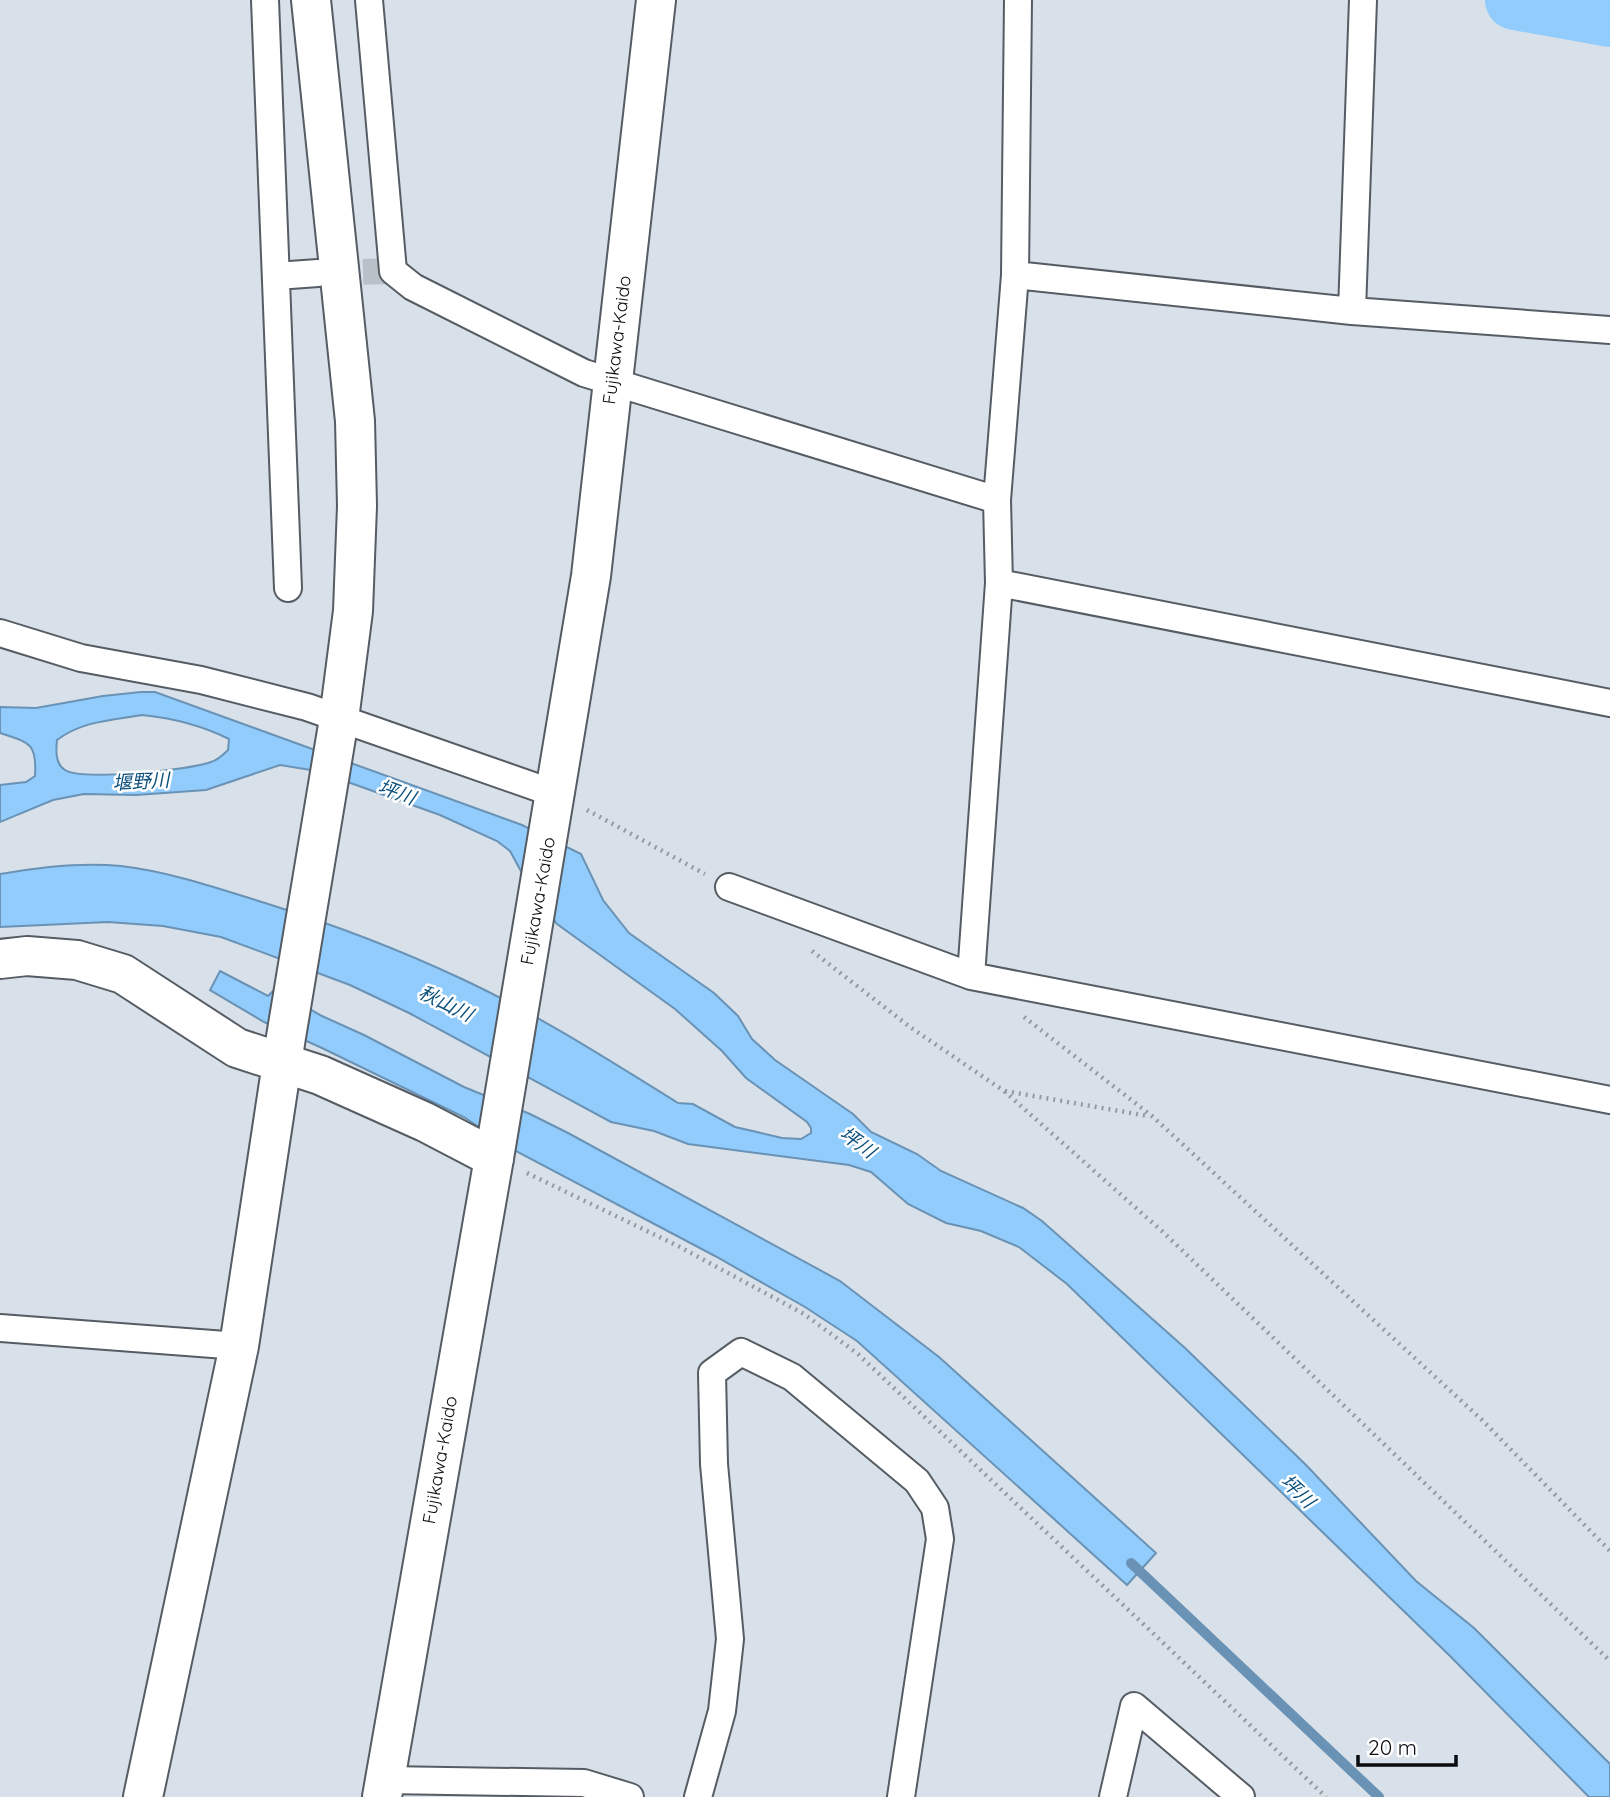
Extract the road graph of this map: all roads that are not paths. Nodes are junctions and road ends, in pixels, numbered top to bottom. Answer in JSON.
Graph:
{"nodes":[{"id":1,"x":265,"y":0,"type":"edge"},
{"id":2,"x":310,"y":0,"type":"edge"},
{"id":3,"x":369,"y":0,"type":"edge"},
{"id":4,"x":656,"y":0,"type":"edge"},
{"id":5,"x":1018,"y":0,"type":"edge"},
{"id":6,"x":1363,"y":0,"type":"edge"},
{"id":7,"x":318,"y":273,"type":"tunnel mouth"},
{"id":8,"x":1015,"y":275,"type":"junction"},
{"id":9,"x":276,"y":276,"type":"junction"},
{"id":10,"x":1352,"y":311,"type":"junction"},
{"id":11,"x":1610,"y":330,"type":"edge"},
{"id":12,"x":612,"y":382,"type":"junction"},
{"id":13,"x":997,"y":500,"type":"junction"},
{"id":14,"x":999,"y":583,"type":"junction"},
{"id":15,"x":288,"y":588,"type":"dead end"},
{"id":16,"x":0,"y":632,"type":"edge"},
{"id":17,"x":1610,"y":703,"type":"edge"},
{"id":18,"x":339,"y":719,"type":"junction"},
{"id":19,"x":556,"y":793,"type":"junction"},
{"id":20,"x":729,"y":887,"type":"dead end"},
{"id":21,"x":0,"y":959,"type":"edge"},
{"id":22,"x":971,"y":976,"type":"junction"},
{"id":23,"x":285,"y":1050,"type":"junction"},
{"id":24,"x":1610,"y":1100,"type":"edge"},
{"id":25,"x":496,"y":1148,"type":"junction"},
{"id":26,"x":0,"y":1328,"type":"edge"},
{"id":27,"x":240,"y":1346,"type":"junction"},
{"id":28,"x":384,"y":1786,"type":"edge"},
{"id":29,"x":143,"y":1797,"type":"edge"},
{"id":30,"x":629,"y":1797,"type":"edge"},
{"id":31,"x":698,"y":1797,"type":"edge"},
{"id":32,"x":901,"y":1797,"type":"edge"},
{"id":33,"x":1113,"y":1797,"type":"edge"},
{"id":34,"x":1241,"y":1797,"type":"edge"}],
"edges":[{"from":1,"to":9,"type":"street"},
{"from":2,"to":18,"type":"street"},
{"from":3,"to":12,"type":"street"},
{"from":4,"to":12,"type":"street","name":"Fujikawa-Kaido"},
{"from":5,"to":8,"type":"street"},
{"from":6,"to":10,"type":"street"},
{"from":7,"to":9,"type":"street"},
{"from":8,"to":10,"type":"street"},
{"from":8,"to":13,"type":"street"},
{"from":9,"to":15,"type":"street"},
{"from":10,"to":11,"type":"street"},
{"from":12,"to":13,"type":"street"},
{"from":12,"to":19,"type":"street","name":"Fujikawa-Kaido"},
{"from":13,"to":14,"type":"street"},
{"from":14,"to":17,"type":"street"},
{"from":14,"to":22,"type":"street"},
{"from":16,"to":18,"type":"street"},
{"from":18,"to":19,"type":"street"},
{"from":18,"to":23,"type":"street"},
{"from":19,"to":25,"type":"street","name":"Fujikawa-Kaido"},
{"from":20,"to":22,"type":"street"},
{"from":21,"to":23,"type":"street"},
{"from":22,"to":24,"type":"street"},
{"from":23,"to":25,"type":"street"},
{"from":23,"to":27,"type":"street"},
{"from":25,"to":28,"type":"street","name":"Fujikawa-Kaido"},
{"from":26,"to":27,"type":"street"},
{"from":27,"to":29,"type":"street"},
{"from":28,"to":30,"type":"street"},
{"from":31,"to":32,"type":"street"},
{"from":33,"to":34,"type":"street"}]}
